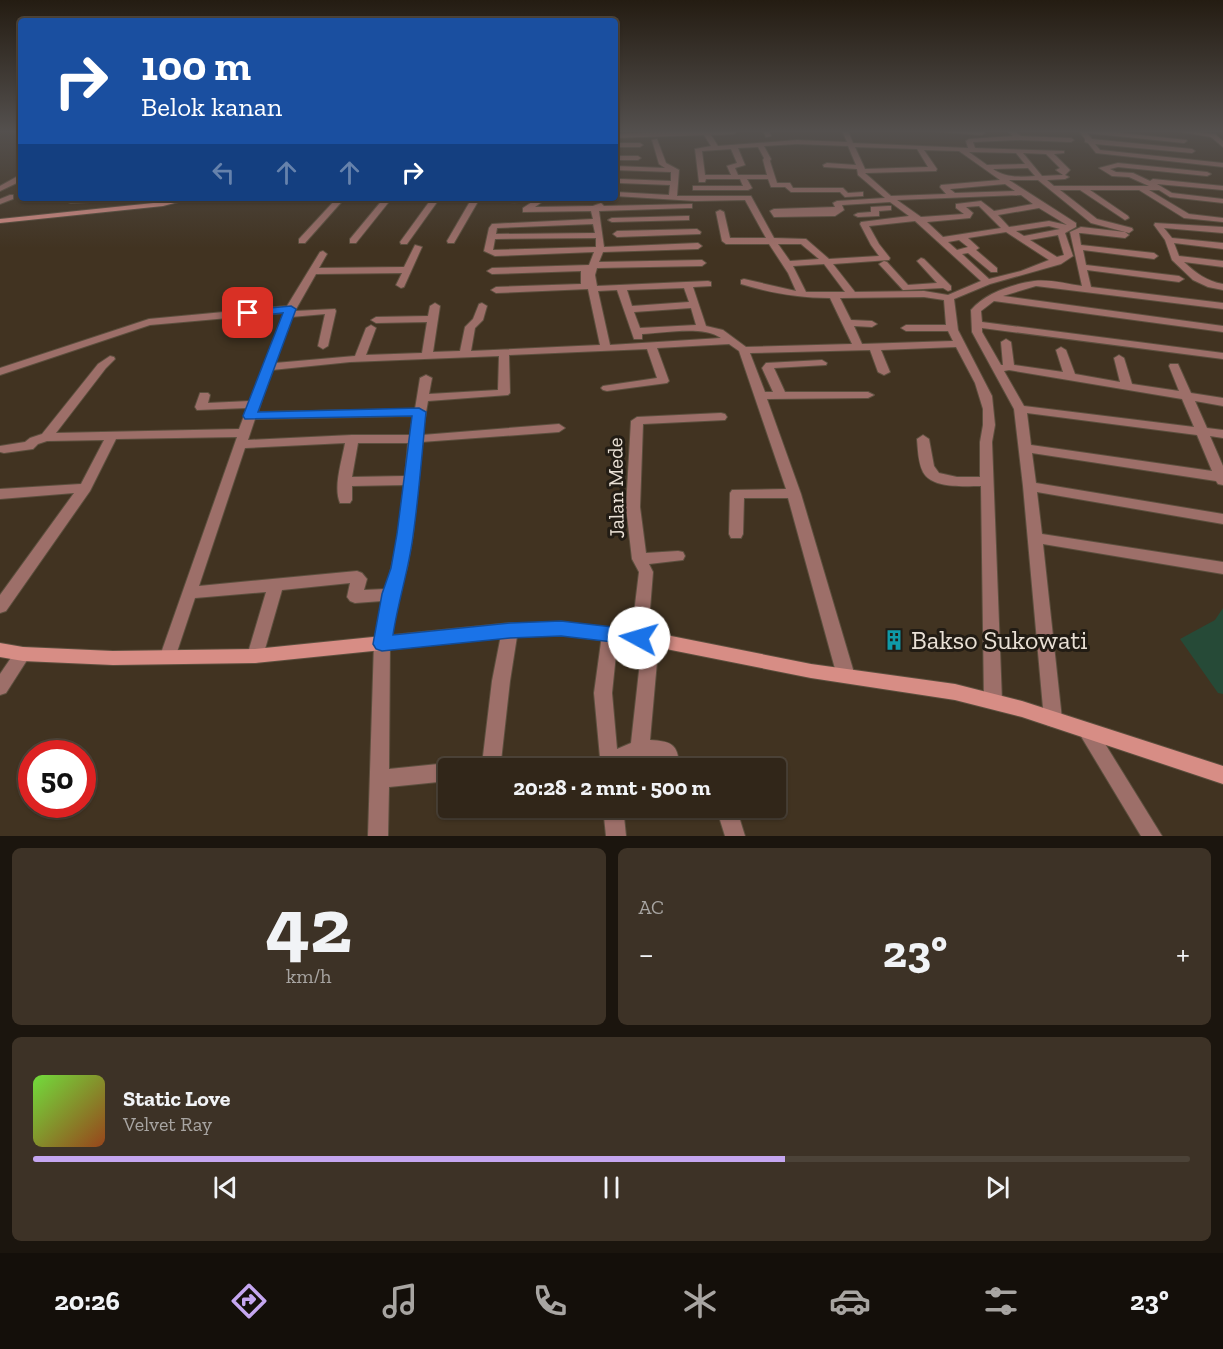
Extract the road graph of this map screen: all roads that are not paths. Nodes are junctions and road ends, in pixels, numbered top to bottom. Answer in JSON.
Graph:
{"nodes":[{"id":1,"x":675,"y":170,"type":"edge"},
{"id":2,"x":701,"y":170,"type":"edge"},
{"id":3,"x":734,"y":170,"type":"edge"},
{"id":4,"x":769,"y":170,"type":"edge"},
{"id":5,"x":862,"y":170,"type":"edge"},
{"id":6,"x":988,"y":170,"type":"edge"},
{"id":7,"x":1032,"y":170,"type":"edge"},
{"id":8,"x":1060,"y":170,"type":"edge"},
{"id":9,"x":1107,"y":170,"type":"edge"},
{"id":10,"x":1168,"y":170,"type":"edge"},
{"id":11,"x":1205,"y":170,"type":"edge"},
{"id":12,"x":1207,"y":174,"type":"junction"},
{"id":13,"x":996,"y":176,"type":"junction"},
{"id":14,"x":712,"y":177,"type":"junction"},
{"id":15,"x":738,"y":177,"type":"junction"},
{"id":16,"x":771,"y":177,"type":"junction"},
{"id":17,"x":1040,"y":178,"type":"junction"},
{"id":18,"x":18,"y":180,"type":"edge"},
{"id":19,"x":1006,"y":182,"type":"junction"},
{"id":20,"x":674,"y":183,"type":"junction"},
{"id":21,"x":1142,"y":184,"type":"junction"},
{"id":22,"x":696,"y":188,"type":"dead end"},
{"id":23,"x":713,"y":188,"type":"junction"},
{"id":24,"x":1054,"y":188,"type":"junction"},
{"id":25,"x":1082,"y":188,"type":"junction"},
{"id":26,"x":1220,"y":188,"type":"edge"},
{"id":27,"x":0,"y":189,"type":"edge"},
{"id":28,"x":618,"y":191,"type":"edge"},
{"id":29,"x":618,"y":191,"type":"edge"},
{"id":30,"x":853,"y":191,"type":"dead end"},
{"id":31,"x":1021,"y":193,"type":"junction"},
{"id":32,"x":885,"y":195,"type":"junction"},
{"id":33,"x":952,"y":195,"type":"junction"},
{"id":34,"x":10,"y":197,"type":"dead end"},
{"id":35,"x":673,"y":197,"type":"junction"},
{"id":36,"x":1223,"y":199,"type":"edge"},
{"id":37,"x":101,"y":201,"type":"edge"},
{"id":38,"x":103,"y":201,"type":"edge"},
{"id":39,"x":176,"y":201,"type":"edge"},
{"id":40,"x":338,"y":201,"type":"edge"},
{"id":41,"x":386,"y":201,"type":"edge"},
{"id":42,"x":434,"y":201,"type":"edge"},
{"id":43,"x":474,"y":201,"type":"edge"},
{"id":44,"x":539,"y":201,"type":"edge"},
{"id":45,"x":546,"y":201,"type":"edge"},
{"id":46,"x":592,"y":201,"type":"edge"},
{"id":47,"x":606,"y":201,"type":"edge"},
{"id":48,"x":0,"y":202,"type":"edge"},
{"id":49,"x":1040,"y":205,"type":"junction"},
{"id":50,"x":601,"y":206,"type":"junction"},
{"id":51,"x":688,"y":206,"type":"dead end"},
{"id":52,"x":901,"y":206,"type":"junction"},
{"id":53,"x":564,"y":209,"type":"junction"},
{"id":54,"x":839,"y":209,"type":"junction"},
{"id":55,"x":95,"y":212,"type":"junction"},
{"id":56,"x":720,"y":212,"type":"dead end"},
{"id":57,"x":85,"y":213,"type":"junction"},
{"id":58,"x":991,"y":214,"type":"junction"},
{"id":59,"x":858,"y":215,"type":"dead end"},
{"id":60,"x":686,"y":218,"type":"dead end"},
{"id":61,"x":1125,"y":218,"type":"dead end"},
{"id":62,"x":919,"y":219,"type":"junction"},
{"id":63,"x":612,"y":220,"type":"junction"},
{"id":64,"x":1223,"y":220,"type":"edge"},
{"id":65,"x":597,"y":221,"type":"junction"},
{"id":66,"x":1094,"y":221,"type":"junction"},
{"id":67,"x":0,"y":222,"type":"edge"},
{"id":68,"x":975,"y":225,"type":"dead end"},
{"id":69,"x":1067,"y":228,"type":"junction"},
{"id":70,"x":1007,"y":229,"type":"junction"},
{"id":71,"x":1223,"y":230,"type":"edge"},
{"id":72,"x":697,"y":232,"type":"dead end"},
{"id":73,"x":985,"y":233,"type":"junction"},
{"id":74,"x":616,"y":234,"type":"junction"},
{"id":75,"x":600,"y":235,"type":"junction"},
{"id":76,"x":492,"y":237,"type":"junction"},
{"id":77,"x":961,"y":237,"type":"junction"},
{"id":78,"x":1022,"y":239,"type":"junction"},
{"id":79,"x":942,"y":240,"type":"junction"},
{"id":80,"x":1169,"y":240,"type":"junction"},
{"id":81,"x":302,"y":241,"type":"dead end"},
{"id":82,"x":353,"y":241,"type":"dead end"},
{"id":83,"x":451,"y":241,"type":"dead end"},
{"id":84,"x":773,"y":241,"type":"junction"},
{"id":85,"x":404,"y":242,"type":"dead end"},
{"id":86,"x":698,"y":246,"type":"dead end"},
{"id":87,"x":1223,"y":246,"type":"edge"},
{"id":88,"x":418,"y":247,"type":"dead end"},
{"id":89,"x":1077,"y":247,"type":"junction"},
{"id":90,"x":600,"y":249,"type":"junction"},
{"id":91,"x":619,"y":249,"type":"junction"},
{"id":92,"x":970,"y":250,"type":"junction"},
{"id":93,"x":956,"y":253,"type":"junction"},
{"id":94,"x":323,"y":254,"type":"dead end"},
{"id":95,"x":1154,"y":256,"type":"dead end"},
{"id":96,"x":1175,"y":258,"type":"junction"},
{"id":97,"x":921,"y":261,"type":"dead end"},
{"id":98,"x":827,"y":262,"type":"junction"},
{"id":99,"x":1058,"y":262,"type":"junction"},
{"id":100,"x":702,"y":263,"type":"dead end"},
{"id":101,"x":787,"y":264,"type":"junction"},
{"id":102,"x":884,"y":264,"type":"dead end"},
{"id":103,"x":1223,"y":264,"type":"edge"},
{"id":104,"x":621,"y":265,"type":"junction"},
{"id":105,"x":590,"y":267,"type":"junction"},
{"id":106,"x":1082,"y":267,"type":"junction"},
{"id":107,"x":408,"y":270,"type":"junction"},
{"id":108,"x":994,"y":270,"type":"dead end"},
{"id":109,"x":313,"y":271,"type":"junction"},
{"id":110,"x":492,"y":271,"type":"dead end"},
{"id":111,"x":1179,"y":279,"type":"dead end"},
{"id":112,"x":744,"y":282,"type":"dead end"},
{"id":113,"x":987,"y":282,"type":"junction"},
{"id":114,"x":708,"y":284,"type":"dead end"},
{"id":115,"x":401,"y":285,"type":"dead end"},
{"id":116,"x":688,"y":285,"type":"junction"},
{"id":117,"x":1223,"y":286,"type":"edge"},
{"id":118,"x":621,"y":287,"type":"junction"},
{"id":119,"x":599,"y":288,"type":"dead end"},
{"id":120,"x":1087,"y":289,"type":"junction"},
{"id":121,"x":496,"y":290,"type":"dead end"},
{"id":122,"x":950,"y":293,"type":"junction"},
{"id":123,"x":803,"y":295,"type":"junction"},
{"id":124,"x":854,"y":295,"type":"junction"},
{"id":125,"x":834,"y":296,"type":"junction"},
{"id":126,"x":993,"y":298,"type":"junction"},
{"id":127,"x":696,"y":305,"type":"junction"},
{"id":128,"x":435,"y":306,"type":"dead end"},
{"id":129,"x":482,"y":306,"type":"dead end"},
{"id":130,"x":1223,"y":306,"type":"edge"},
{"id":131,"x":629,"y":309,"type":"junction"},
{"id":132,"x":289,"y":312,"type":"junction"},
{"id":133,"x":433,"y":320,"type":"junction"},
{"id":134,"x":847,"y":324,"type":"junction"},
{"id":135,"x":872,"y":324,"type":"dead end"},
{"id":136,"x":976,"y":324,"type":"junction"},
{"id":137,"x":702,"y":328,"type":"junction"},
{"id":138,"x":906,"y":328,"type":"dead end"},
{"id":139,"x":952,"y":328,"type":"junction"},
{"id":140,"x":1223,"y":329,"type":"edge"},
{"id":141,"x":1006,"y":342,"type":"dead end"},
{"id":142,"x":961,"y":344,"type":"junction"},
{"id":143,"x":323,"y":346,"type":"dead end"},
{"id":144,"x":651,"y":346,"type":"junction"},
{"id":145,"x":739,"y":346,"type":"junction"},
{"id":146,"x":606,"y":348,"type":"junction"},
{"id":147,"x":859,"y":348,"type":"junction"},
{"id":148,"x":874,"y":349,"type":"junction"},
{"id":149,"x":1061,"y":350,"type":"dead end"},
{"id":150,"x":504,"y":352,"type":"junction"},
{"id":151,"x":465,"y":354,"type":"junction"},
{"id":152,"x":1223,"y":356,"type":"edge"},
{"id":153,"x":427,"y":357,"type":"junction"},
{"id":154,"x":1119,"y":358,"type":"dead end"},
{"id":155,"x":110,"y":359,"type":"dead end"},
{"id":156,"x":359,"y":359,"type":"junction"},
{"id":157,"x":822,"y":363,"type":"dead end"},
{"id":158,"x":1174,"y":366,"type":"dead end"},
{"id":159,"x":268,"y":368,"type":"junction"},
{"id":160,"x":1003,"y":368,"type":"junction"},
{"id":161,"x":0,"y":372,"type":"edge"},
{"id":162,"x":884,"y":372,"type":"dead end"},
{"id":163,"x":1070,"y":377,"type":"junction"},
{"id":164,"x":426,"y":378,"type":"dead end"},
{"id":165,"x":1127,"y":386,"type":"junction"},
{"id":166,"x":607,"y":388,"type":"dead end"},
{"id":167,"x":204,"y":395,"type":"dead end"},
{"id":168,"x":780,"y":395,"type":"junction"},
{"id":169,"x":868,"y":395,"type":"dead end"},
{"id":170,"x":1187,"y":395,"type":"junction"},
{"id":171,"x":760,"y":396,"type":"junction"},
{"id":172,"x":1223,"y":402,"type":"edge"},
{"id":173,"x":421,"y":405,"type":"junction"},
{"id":174,"x":252,"y":409,"type":"junction"},
{"id":175,"x":1020,"y":409,"type":"junction"},
{"id":176,"x":213,"y":410,"type":"dead end"},
{"id":177,"x":722,"y":417,"type":"dead end"},
{"id":178,"x":559,"y":428,"type":"dead end"},
{"id":179,"x":1202,"y":431,"type":"junction"},
{"id":180,"x":1223,"y":434,"type":"edge"},
{"id":181,"x":112,"y":436,"type":"junction"},
{"id":182,"x":46,"y":437,"type":"junction"},
{"id":183,"x":242,"y":438,"type":"junction"},
{"id":184,"x":352,"y":439,"type":"junction"},
{"id":185,"x":414,"y":439,"type":"junction"},
{"id":186,"x":923,"y":439,"type":"dead end"},
{"id":187,"x":1026,"y":448,"type":"junction"},
{"id":188,"x":4,"y":449,"type":"dead end"},
{"id":189,"x":1222,"y":479,"type":"edge"},
{"id":190,"x":410,"y":480,"type":"junction"},
{"id":191,"x":345,"y":482,"type":"junction"},
{"id":192,"x":987,"y":482,"type":"junction"},
{"id":193,"x":1030,"y":486,"type":"junction"},
{"id":194,"x":85,"y":488,"type":"junction"},
{"id":195,"x":0,"y":494,"type":"edge"},
{"id":196,"x":794,"y":494,"type":"junction"},
{"id":197,"x":345,"y":500,"type":"dead end"},
{"id":198,"x":1223,"y":519,"type":"edge"},
{"id":199,"x":736,"y":534,"type":"dead end"},
{"id":200,"x":1035,"y":538,"type":"junction"},
{"id":201,"x":678,"y":556,"type":"dead end"},
{"id":202,"x":639,"y":559,"type":"junction"},
{"id":203,"x":1223,"y":568,"type":"edge"},
{"id":204,"x":276,"y":585,"type":"junction"},
{"id":205,"x":190,"y":593,"type":"junction"},
{"id":206,"x":391,"y":594,"type":"junction"},
{"id":207,"x":0,"y":606,"type":"edge"},
{"id":208,"x":510,"y":630,"type":"junction"},
{"id":209,"x":610,"y":634,"type":"junction"},
{"id":210,"x":645,"y":638,"type":"junction"},
{"id":211,"x":382,"y":644,"type":"junction"},
{"id":212,"x":0,"y":650,"type":"edge"},
{"id":213,"x":23,"y":654,"type":"junction"},
{"id":214,"x":168,"y":656,"type":"junction"},
{"id":215,"x":255,"y":656,"type":"junction"},
{"id":216,"x":846,"y":676,"type":"junction"},
{"id":217,"x":0,"y":688,"type":"edge"},
{"id":218,"x":993,"y":701,"type":"junction"},
{"id":219,"x":1053,"y":719,"type":"junction"},
{"id":220,"x":1088,"y":732,"type":"junction"},
{"id":221,"x":640,"y":748,"type":"junction"},
{"id":222,"x":492,"y":758,"type":"edge"},
{"id":223,"x":609,"y":758,"type":"edge"},
{"id":224,"x":621,"y":758,"type":"edge"},
{"id":225,"x":670,"y":758,"type":"edge"},
{"id":226,"x":438,"y":773,"type":"edge"},
{"id":227,"x":1223,"y":775,"type":"edge"},
{"id":228,"x":380,"y":779,"type":"junction"},
{"id":229,"x":614,"y":818,"type":"edge"},
{"id":230,"x":729,"y":818,"type":"edge"},
{"id":231,"x":378,"y":836,"type":"edge"},
{"id":232,"x":616,"y":836,"type":"edge"},
{"id":233,"x":735,"y":836,"type":"edge"},
{"id":234,"x":1152,"y":836,"type":"edge"}],
"edges":[{"from":1,"to":20,"type":"street"},
{"from":2,"to":14,"type":"street"},
{"from":3,"to":15,"type":"street"},
{"from":4,"to":16,"type":"street"},
{"from":5,"to":32,"type":"street"},
{"from":6,"to":13,"type":"street"},
{"from":7,"to":17,"type":"street"},
{"from":8,"to":17,"type":"street"},
{"from":9,"to":21,"type":"street"},
{"from":10,"to":12,"type":"street"},
{"from":11,"to":12,"type":"street"},
{"from":12,"to":26,"type":"street"},
{"from":13,"to":17,"type":"street"},
{"from":13,"to":19,"type":"street"},
{"from":14,"to":15,"type":"street"},
{"from":14,"to":23,"type":"street"},
{"from":15,"to":16,"type":"street"},
{"from":15,"to":23,"type":"street"},
{"from":16,"to":32,"type":"street"},
{"from":17,"to":24,"type":"street"},
{"from":18,"to":27,"type":"street"},
{"from":19,"to":31,"type":"street"},
{"from":19,"to":33,"type":"street"},
{"from":20,"to":28,"type":"street"},
{"from":20,"to":35,"type":"street"},
{"from":21,"to":25,"type":"street"},
{"from":21,"to":26,"type":"street"},
{"from":21,"to":36,"type":"street"},
{"from":21,"to":64,"type":"street"},
{"from":22,"to":23,"type":"street"},
{"from":24,"to":25,"type":"street"},
{"from":24,"to":66,"type":"street"},
{"from":25,"to":61,"type":"street"},
{"from":26,"to":36,"type":"street"},
{"from":29,"to":35,"type":"street"},
{"from":30,"to":32,"type":"street"},
{"from":31,"to":33,"type":"street"},
{"from":31,"to":49,"type":"street"},
{"from":32,"to":33,"type":"street"},
{"from":32,"to":52,"type":"street"},
{"from":32,"to":54,"type":"street"},
{"from":34,"to":48,"type":"street"},
{"from":35,"to":84,"type":"street"},
{"from":37,"to":57,"type":"street"},
{"from":38,"to":55,"type":"street"},
{"from":39,"to":55,"type":"main road"},
{"from":40,"to":81,"type":"street"},
{"from":41,"to":82,"type":"street"},
{"from":42,"to":85,"type":"street"},
{"from":43,"to":83,"type":"street"},
{"from":44,"to":53,"type":"street"},
{"from":45,"to":53,"type":"street"},
{"from":46,"to":50,"type":"street"},
{"from":47,"to":50,"type":"street"},
{"from":49,"to":58,"type":"street"},
{"from":49,"to":69,"type":"street"},
{"from":50,"to":51,"type":"street"},
{"from":50,"to":53,"type":"street"},
{"from":50,"to":63,"type":"street"},
{"from":50,"to":65,"type":"street"},
{"from":52,"to":59,"type":"street"},
{"from":52,"to":62,"type":"street"},
{"from":54,"to":54,"type":"street"},
{"from":55,"to":57,"type":"main road"},
{"from":56,"to":84,"type":"street"},
{"from":57,"to":67,"type":"main road"},
{"from":58,"to":62,"type":"street"},
{"from":58,"to":70,"type":"street"},
{"from":60,"to":63,"type":"street"},
{"from":62,"to":79,"type":"street"},
{"from":62,"to":98,"type":"street"},
{"from":63,"to":74,"type":"street"},
{"from":65,"to":75,"type":"street"},
{"from":65,"to":76,"type":"street"},
{"from":66,"to":69,"type":"street"},
{"from":66,"to":89,"type":"street"},
{"from":68,"to":73,"type":"street"},
{"from":69,"to":70,"type":"street"},
{"from":69,"to":78,"type":"street"},
{"from":69,"to":99,"type":"street"},
{"from":70,"to":73,"type":"street"},
{"from":70,"to":78,"type":"street"},
{"from":71,"to":80,"type":"street"},
{"from":72,"to":74,"type":"street"},
{"from":73,"to":77,"type":"street"},
{"from":74,"to":91,"type":"street"},
{"from":75,"to":76,"type":"street"},
{"from":75,"to":90,"type":"street"},
{"from":76,"to":90,"type":"street"},
{"from":77,"to":79,"type":"street"},
{"from":77,"to":92,"type":"street"},
{"from":78,"to":99,"type":"street"},
{"from":79,"to":93,"type":"street"},
{"from":80,"to":87,"type":"street"},
{"from":80,"to":96,"type":"street"},
{"from":84,"to":98,"type":"street"},
{"from":84,"to":101,"type":"street"},
{"from":86,"to":91,"type":"street"},
{"from":88,"to":107,"type":"street"},
{"from":89,"to":95,"type":"street"},
{"from":89,"to":106,"type":"street"},
{"from":90,"to":91,"type":"street"},
{"from":90,"to":105,"type":"street"},
{"from":91,"to":104,"type":"street"},
{"from":92,"to":93,"type":"street"},
{"from":92,"to":108,"type":"street"},
{"from":93,"to":113,"type":"street"},
{"from":94,"to":109,"type":"street"},
{"from":96,"to":103,"type":"street"},
{"from":96,"to":117,"type":"street"},
{"from":97,"to":122,"type":"street"},
{"from":98,"to":101,"type":"street"},
{"from":98,"to":124,"type":"street"},
{"from":99,"to":113,"type":"street"},
{"from":100,"to":104,"type":"street"},
{"from":101,"to":123,"type":"street"},
{"from":102,"to":122,"type":"street"},
{"from":104,"to":105,"type":"street"},
{"from":105,"to":110,"type":"street"},
{"from":105,"to":121,"type":"street"},
{"from":105,"to":146,"type":"street"},
{"from":106,"to":111,"type":"street"},
{"from":106,"to":120,"type":"street"},
{"from":107,"to":109,"type":"street"},
{"from":107,"to":115,"type":"street"},
{"from":109,"to":132,"type":"street"},
{"from":112,"to":123,"type":"street"},
{"from":113,"to":122,"type":"street"},
{"from":114,"to":116,"type":"street"},
{"from":116,"to":118,"type":"street"},
{"from":116,"to":127,"type":"street"},
{"from":118,"to":119,"type":"street"},
{"from":118,"to":131,"type":"street"},
{"from":120,"to":126,"type":"street"},
{"from":120,"to":130,"type":"street"},
{"from":122,"to":124,"type":"street"},
{"from":122,"to":139,"type":"street"},
{"from":123,"to":125,"type":"street"},
{"from":124,"to":125,"type":"street"},
{"from":125,"to":134,"type":"street"},
{"from":126,"to":136,"type":"street"},
{"from":126,"to":140,"type":"street"},
{"from":127,"to":131,"type":"street"},
{"from":127,"to":137,"type":"street"},
{"from":128,"to":133,"type":"street"},
{"from":129,"to":151,"type":"street"},
{"from":131,"to":137,"type":"street"},
{"from":132,"to":143,"type":"street"},
{"from":132,"to":159,"type":"street"},
{"from":132,"to":161,"type":"street"},
{"from":133,"to":153,"type":"street"},
{"from":133,"to":156,"type":"street"},
{"from":134,"to":135,"type":"street"},
{"from":134,"to":147,"type":"street"},
{"from":136,"to":152,"type":"street"},
{"from":136,"to":160,"type":"street"},
{"from":137,"to":145,"type":"street"},
{"from":138,"to":139,"type":"street"},
{"from":139,"to":142,"type":"street"},
{"from":141,"to":160,"type":"street"},
{"from":142,"to":148,"type":"street"},
{"from":142,"to":192,"type":"street"},
{"from":144,"to":145,"type":"street"},
{"from":144,"to":146,"type":"street"},
{"from":144,"to":166,"type":"street"},
{"from":145,"to":147,"type":"street"},
{"from":145,"to":171,"type":"street"},
{"from":146,"to":150,"type":"street"},
{"from":147,"to":148,"type":"street"},
{"from":148,"to":162,"type":"street"},
{"from":149,"to":163,"type":"street"},
{"from":150,"to":151,"type":"street"},
{"from":150,"to":173,"type":"street"},
{"from":151,"to":153,"type":"street"},
{"from":153,"to":156,"type":"street"},
{"from":154,"to":165,"type":"street"},
{"from":155,"to":182,"type":"street"},
{"from":156,"to":159,"type":"street"},
{"from":157,"to":168,"type":"street"},
{"from":158,"to":170,"type":"street"},
{"from":159,"to":174,"type":"street"},
{"from":160,"to":163,"type":"street"},
{"from":160,"to":175,"type":"street"},
{"from":163,"to":165,"type":"street"},
{"from":164,"to":173,"type":"street"},
{"from":165,"to":170,"type":"street"},
{"from":167,"to":174,"type":"street"},
{"from":168,"to":169,"type":"street"},
{"from":168,"to":171,"type":"street"},
{"from":170,"to":172,"type":"street"},
{"from":170,"to":179,"type":"street"},
{"from":171,"to":196,"type":"street"},
{"from":173,"to":174,"type":"street"},
{"from":173,"to":185,"type":"street"},
{"from":174,"to":176,"type":"street"},
{"from":174,"to":183,"type":"street"},
{"from":175,"to":179,"type":"street"},
{"from":175,"to":187,"type":"street"},
{"from":177,"to":202,"type":"street","name":"Jalan Mede"},
{"from":178,"to":185,"type":"street"},
{"from":179,"to":180,"type":"street"},
{"from":179,"to":189,"type":"street"},
{"from":181,"to":182,"type":"street"},
{"from":181,"to":183,"type":"street"},
{"from":181,"to":194,"type":"street"},
{"from":182,"to":188,"type":"street"},
{"from":183,"to":184,"type":"street"},
{"from":183,"to":205,"type":"street"},
{"from":184,"to":185,"type":"street"},
{"from":184,"to":191,"type":"street"},
{"from":185,"to":190,"type":"street"},
{"from":186,"to":192,"type":"street"},
{"from":187,"to":189,"type":"street"},
{"from":187,"to":193,"type":"street"},
{"from":190,"to":191,"type":"street"},
{"from":190,"to":206,"type":"street"},
{"from":191,"to":197,"type":"street"},
{"from":192,"to":218,"type":"street"},
{"from":193,"to":198,"type":"street"},
{"from":193,"to":200,"type":"street"},
{"from":194,"to":195,"type":"street"},
{"from":194,"to":207,"type":"street"},
{"from":196,"to":199,"type":"street"},
{"from":196,"to":216,"type":"street"},
{"from":200,"to":203,"type":"street"},
{"from":200,"to":219,"type":"street"},
{"from":201,"to":202,"type":"street"},
{"from":202,"to":210,"type":"street","name":"Jalan Mede"},
{"from":204,"to":205,"type":"street"},
{"from":204,"to":206,"type":"street"},
{"from":204,"to":215,"type":"street"},
{"from":205,"to":214,"type":"street"},
{"from":206,"to":211,"type":"street"},
{"from":208,"to":209,"type":"main road"},
{"from":208,"to":211,"type":"main road"},
{"from":208,"to":222,"type":"street"},
{"from":209,"to":210,"type":"main road"},
{"from":209,"to":223,"type":"street"},
{"from":210,"to":216,"type":"main road"},
{"from":210,"to":221,"type":"street","name":"Jalan Mede"},
{"from":211,"to":215,"type":"main road"},
{"from":211,"to":228,"type":"street"},
{"from":212,"to":213,"type":"main road"},
{"from":213,"to":214,"type":"main road"},
{"from":213,"to":217,"type":"street"},
{"from":214,"to":215,"type":"main road"},
{"from":216,"to":218,"type":"main road"},
{"from":218,"to":219,"type":"main road"},
{"from":219,"to":220,"type":"main road"},
{"from":220,"to":227,"type":"main road"},
{"from":220,"to":234,"type":"street"},
{"from":221,"to":224,"type":"street"},
{"from":221,"to":225,"type":"street"},
{"from":226,"to":228,"type":"street"},
{"from":228,"to":231,"type":"street"},
{"from":229,"to":232,"type":"street"},
{"from":230,"to":233,"type":"street"}]}
